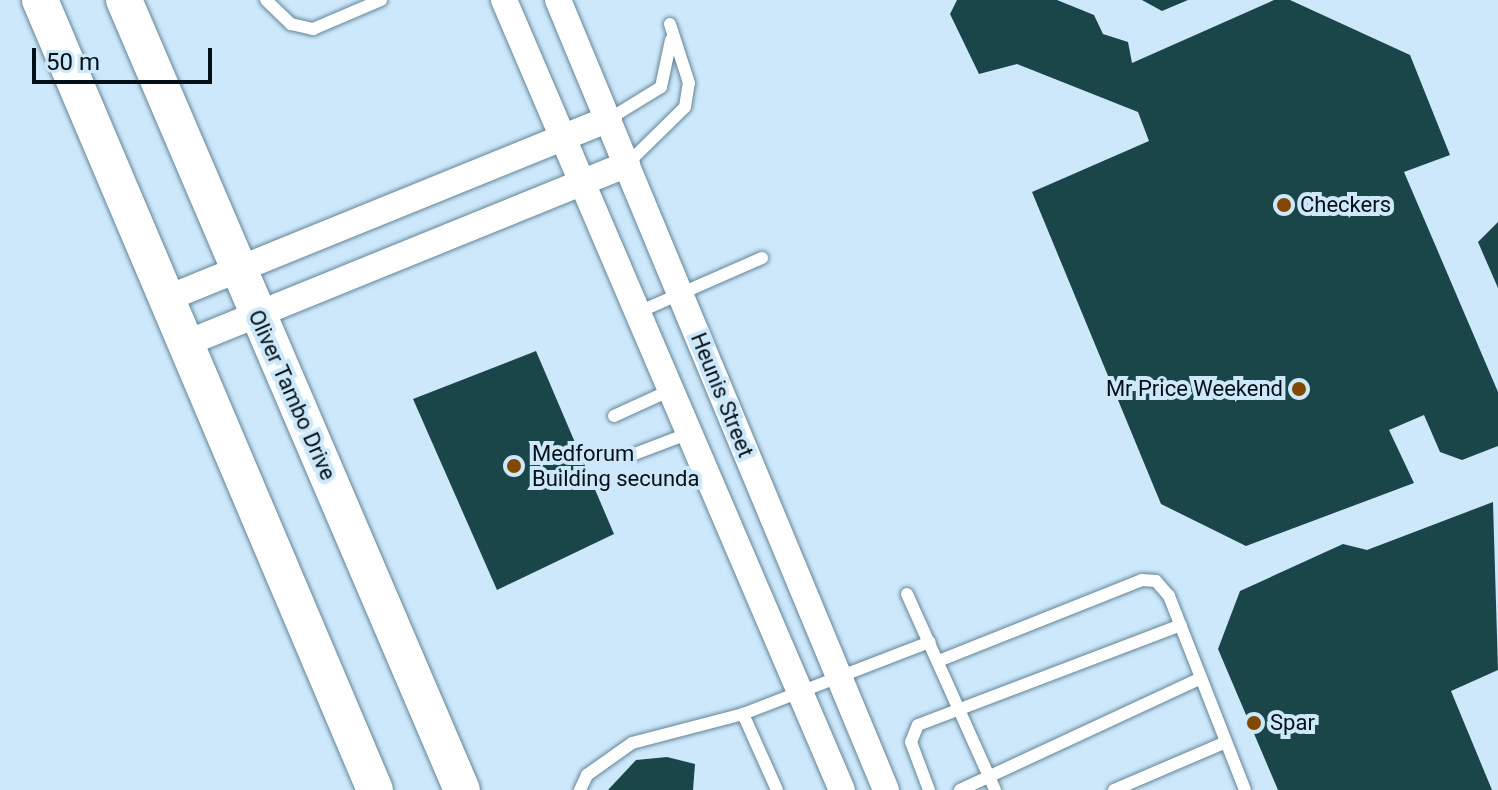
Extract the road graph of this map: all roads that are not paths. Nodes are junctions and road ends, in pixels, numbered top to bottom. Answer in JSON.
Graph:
{"nodes":[{"id":1,"x":40,"y":0,"type":"edge"},
{"id":2,"x":124,"y":0,"type":"edge"},
{"id":3,"x":266,"y":0,"type":"edge"},
{"id":4,"x":381,"y":0,"type":"edge"},
{"id":5,"x":504,"y":0,"type":"edge"},
{"id":6,"x":558,"y":0,"type":"edge"},
{"id":7,"x":609,"y":119,"type":"junction"},
{"id":8,"x":568,"y":136,"type":"junction"},
{"id":9,"x":627,"y":164,"type":"junction"},
{"id":10,"x":587,"y":181,"type":"junction"},
{"id":11,"x":762,"y":258,"type":"dead end"},
{"id":12,"x":239,"y":276,"type":"junction"},
{"id":13,"x":681,"y":294,"type":"junction"},
{"id":14,"x":168,"y":298,"type":"junction"},
{"id":15,"x":643,"y":310,"type":"junction"},
{"id":16,"x":260,"y":318,"type":"junction"},
{"id":17,"x":187,"y":343,"type":"junction"},
{"id":18,"x":673,"y":389,"type":"junction"},
{"id":19,"x":614,"y":416,"type":"dead end"},
{"id":20,"x":690,"y":433,"type":"junction"},
{"id":21,"x":632,"y":455,"type":"dead end"},
{"id":22,"x":907,"y":594,"type":"dead end"},
{"id":23,"x":1181,"y":625,"type":"junction"},
{"id":24,"x":930,"y":642,"type":"junction"},
{"id":25,"x":941,"y":660,"type":"junction"},
{"id":26,"x":834,"y":676,"type":"junction"},
{"id":27,"x":1201,"y":678,"type":"junction"},
{"id":28,"x":800,"y":692,"type":"junction"},
{"id":29,"x":961,"y":707,"type":"junction"},
{"id":30,"x":743,"y":714,"type":"junction"},
{"id":31,"x":1226,"y":742,"type":"junction"},
{"id":32,"x":989,"y":776,"type":"junction"},
{"id":33,"x":373,"y":788,"type":"edge"},
{"id":34,"x":462,"y":790,"type":"edge"},
{"id":35,"x":580,"y":790,"type":"edge"},
{"id":36,"x":777,"y":790,"type":"edge"},
{"id":37,"x":842,"y":790,"type":"edge"},
{"id":38,"x":886,"y":790,"type":"edge"},
{"id":39,"x":929,"y":790,"type":"edge"},
{"id":40,"x":960,"y":790,"type":"edge"},
{"id":41,"x":995,"y":790,"type":"edge"},
{"id":42,"x":1114,"y":790,"type":"edge"},
{"id":43,"x":1245,"y":790,"type":"edge"}],
"edges":[{"from":1,"to":14,"type":"street"},
{"from":2,"to":12,"type":"street","name":"Oliver Tambo Drive"},
{"from":3,"to":4,"type":"lane"},
{"from":5,"to":8,"type":"street"},
{"from":6,"to":7,"type":"street","name":"Heunis Street"},
{"from":7,"to":8,"type":"street"},
{"from":7,"to":9,"type":"street","name":"Heunis Street"},
{"from":7,"to":9,"type":"lane"},
{"from":8,"to":10,"type":"street"},
{"from":8,"to":12,"type":"street"},
{"from":9,"to":10,"type":"street"},
{"from":9,"to":13,"type":"street","name":"Heunis Street"},
{"from":10,"to":15,"type":"street"},
{"from":10,"to":16,"type":"street"},
{"from":11,"to":13,"type":"lane"},
{"from":12,"to":14,"type":"street"},
{"from":12,"to":16,"type":"street","name":"Oliver Tambo Drive"},
{"from":13,"to":15,"type":"lane"},
{"from":13,"to":26,"type":"street","name":"Heunis Street"},
{"from":14,"to":17,"type":"street"},
{"from":15,"to":18,"type":"street"},
{"from":16,"to":17,"type":"street"},
{"from":16,"to":34,"type":"street","name":"Oliver Tambo Drive"},
{"from":17,"to":33,"type":"street"},
{"from":18,"to":19,"type":"lane"},
{"from":18,"to":20,"type":"street"},
{"from":20,"to":21,"type":"lane"},
{"from":20,"to":28,"type":"street"},
{"from":22,"to":24,"type":"lane"},
{"from":23,"to":25,"type":"lane"},
{"from":23,"to":27,"type":"lane"},
{"from":23,"to":29,"type":"lane"},
{"from":24,"to":25,"type":"lane"},
{"from":24,"to":26,"type":"lane"},
{"from":25,"to":29,"type":"lane"},
{"from":26,"to":28,"type":"lane"},
{"from":26,"to":38,"type":"street","name":"Heunis Street"},
{"from":27,"to":31,"type":"lane"},
{"from":27,"to":32,"type":"lane"},
{"from":28,"to":30,"type":"lane"},
{"from":28,"to":37,"type":"street"},
{"from":29,"to":32,"type":"lane"},
{"from":29,"to":39,"type":"lane"},
{"from":30,"to":35,"type":"lane"},
{"from":30,"to":36,"type":"lane"},
{"from":31,"to":42,"type":"lane"},
{"from":31,"to":43,"type":"lane"},
{"from":32,"to":40,"type":"lane"},
{"from":32,"to":41,"type":"lane"}]}
